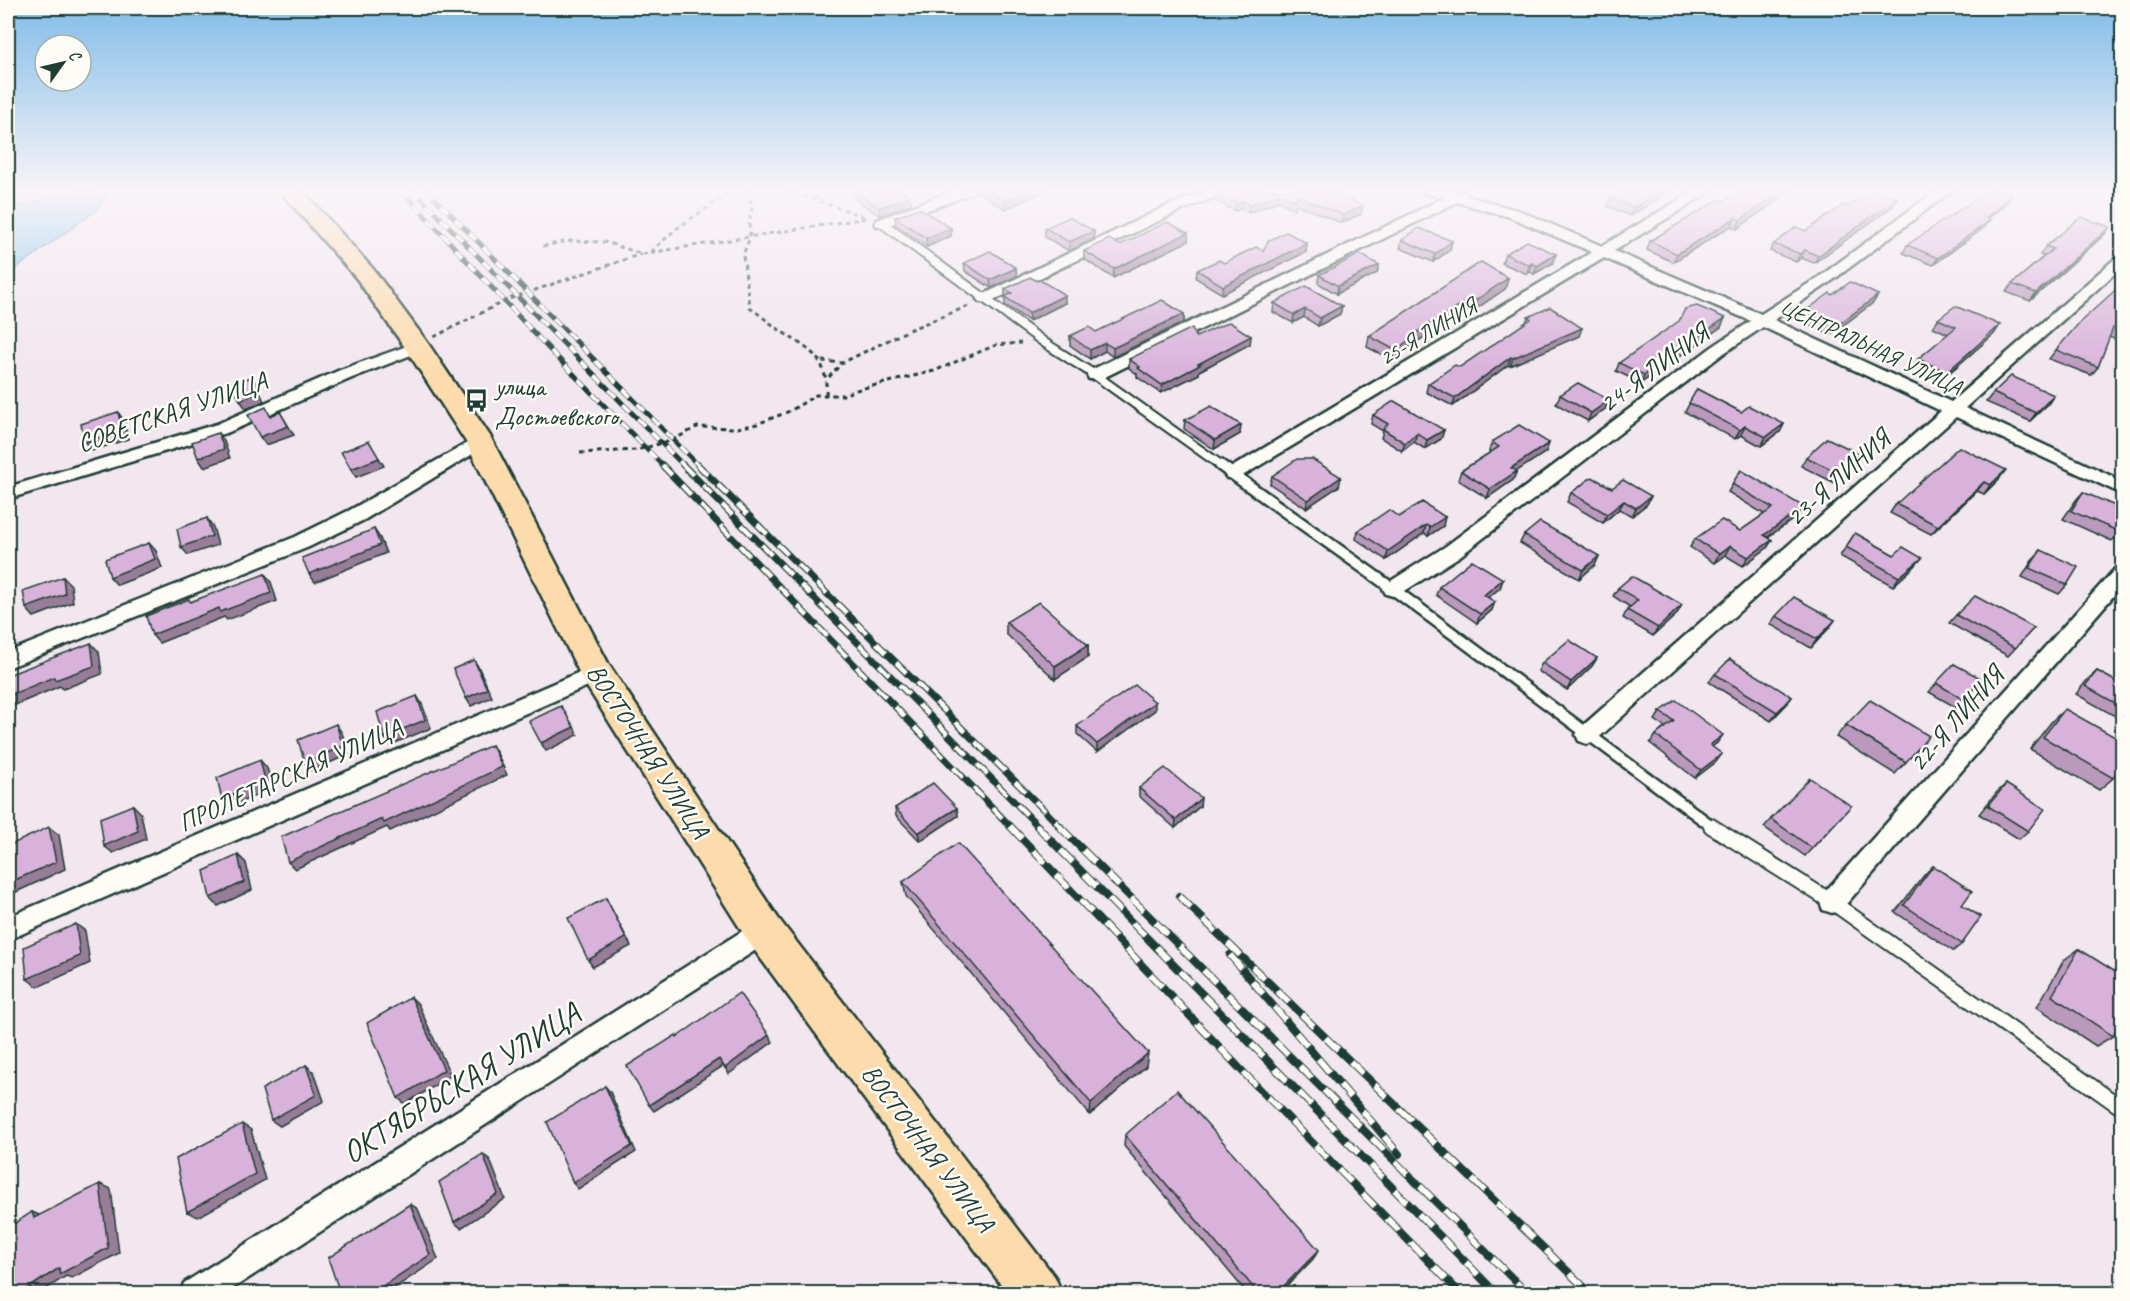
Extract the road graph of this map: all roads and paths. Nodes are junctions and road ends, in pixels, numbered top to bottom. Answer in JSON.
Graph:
{"nodes":[{"id":1,"x":343,"y":251,"type":"edge"},
{"id":2,"x":632,"y":251,"type":"edge"},
{"id":3,"x":659,"y":251,"type":"edge"},
{"id":4,"x":745,"y":251,"type":"edge"},
{"id":5,"x":917,"y":251,"type":"edge"},
{"id":6,"x":1085,"y":251,"type":"edge"},
{"id":7,"x":1346,"y":251,"type":"edge"},
{"id":8,"x":1598,"y":251,"type":"edge"},
{"id":9,"x":1607,"y":251,"type":"edge"},
{"id":10,"x":1864,"y":251,"type":"edge"},
{"id":11,"x":651,"y":252,"type":"joint"},
{"id":12,"x":1603,"y":253,"type":"junction"},
{"id":13,"x":642,"y":254,"type":"junction"},
{"id":14,"x":2122,"y":260,"type":"edge"},
{"id":15,"x":984,"y":299,"type":"junction"},
{"id":16,"x":1763,"y":321,"type":"junction"},
{"id":17,"x":1045,"y":343,"type":"junction"},
{"id":18,"x":418,"y":347,"type":"junction"},
{"id":19,"x":822,"y":361,"type":"junction"},
{"id":20,"x":842,"y":363,"type":"junction"},
{"id":21,"x":1095,"y":375,"type":"junction"},
{"id":22,"x":828,"y":377,"type":"junction"},
{"id":23,"x":826,"y":394,"type":"junction"},
{"id":24,"x":1954,"y":410,"type":"junction"},
{"id":25,"x":480,"y":442,"type":"junction"},
{"id":26,"x":580,"y":453,"type":"dead end"},
{"id":27,"x":1233,"y":474,"type":"junction"},
{"id":28,"x":2122,"y":488,"type":"edge"},
{"id":29,"x":8,"y":493,"type":"edge"},
{"id":30,"x":2122,"y":574,"type":"edge"},
{"id":31,"x":1393,"y":590,"type":"junction"},
{"id":32,"x":8,"y":660,"type":"edge"},
{"id":33,"x":596,"y":673,"type":"junction"},
{"id":34,"x":1587,"y":735,"type":"junction"},
{"id":35,"x":1832,"y":902,"type":"junction"},
{"id":36,"x":8,"y":929,"type":"edge"},
{"id":37,"x":765,"y":931,"type":"junction"},
{"id":38,"x":2122,"y":1108,"type":"edge"},
{"id":39,"x":195,"y":1293,"type":"edge"},
{"id":40,"x":1038,"y":1293,"type":"edge"}],
"edges":[{"from":1,"to":18,"type":"main road","name":"ВОСТОЧНАЯ УЛИЦА"},
{"from":2,"to":13,"type":"path"},
{"from":3,"to":11,"type":"path"},
{"from":4,"to":19,"type":"path"},
{"from":5,"to":15,"type":"lane"},
{"from":6,"to":15,"type":"street"},
{"from":7,"to":21,"type":"street"},
{"from":8,"to":12,"type":"street","name":"ЦЕНТРАЛЬНАЯ УЛИЦА"},
{"from":9,"to":12,"type":"street","name":"25-Я ЛИНИЯ"},
{"from":10,"to":16,"type":"street","name":"24-Я ЛИНИЯ"},
{"from":11,"to":13,"type":"path"},
{"from":12,"to":16,"type":"street","name":"ЦЕНТРАЛЬНАЯ УЛИЦА"},
{"from":12,"to":27,"type":"street","name":"25-Я ЛИНИЯ"},
{"from":13,"to":18,"type":"path"},
{"from":14,"to":24,"type":"street","name":"23-Я ЛИНИЯ"},
{"from":15,"to":17,"type":"lane"},
{"from":15,"to":20,"type":"path"},
{"from":16,"to":24,"type":"street","name":"ЦЕНТРАЛЬНАЯ УЛИЦА"},
{"from":16,"to":31,"type":"street","name":"24-Я ЛИНИЯ"},
{"from":17,"to":21,"type":"lane"},
{"from":17,"to":23,"type":"path"},
{"from":18,"to":25,"type":"main road","name":"ВОСТОЧНАЯ УЛИЦА"},
{"from":18,"to":29,"type":"street","name":"СОВЕТСКАЯ УЛИЦА"},
{"from":19,"to":20,"type":"path"},
{"from":19,"to":22,"type":"path"},
{"from":20,"to":22,"type":"path"},
{"from":21,"to":27,"type":"lane"},
{"from":22,"to":23,"type":"path"},
{"from":23,"to":26,"type":"path"},
{"from":24,"to":28,"type":"street","name":"ЦЕНТРАЛЬНАЯ УЛИЦА"},
{"from":24,"to":34,"type":"street","name":"23-Я ЛИНИЯ"},
{"from":25,"to":32,"type":"street"},
{"from":25,"to":33,"type":"main road","name":"ВОСТОЧНАЯ УЛИЦА"},
{"from":27,"to":31,"type":"lane"},
{"from":30,"to":35,"type":"street","name":"22-Я ЛИНИЯ"},
{"from":31,"to":34,"type":"lane"},
{"from":33,"to":36,"type":"street","name":"ПРОЛЕТАРСКАЯ УЛИЦА"},
{"from":33,"to":37,"type":"main road","name":"ВОСТОЧНАЯ УЛИЦА"},
{"from":34,"to":35,"type":"lane"},
{"from":35,"to":38,"type":"lane"},
{"from":37,"to":39,"type":"street","name":"ОКТЯБРЬСКАЯ УЛИЦА"},
{"from":37,"to":40,"type":"main road","name":"ВОСТОЧНАЯ УЛИЦА"}]}
